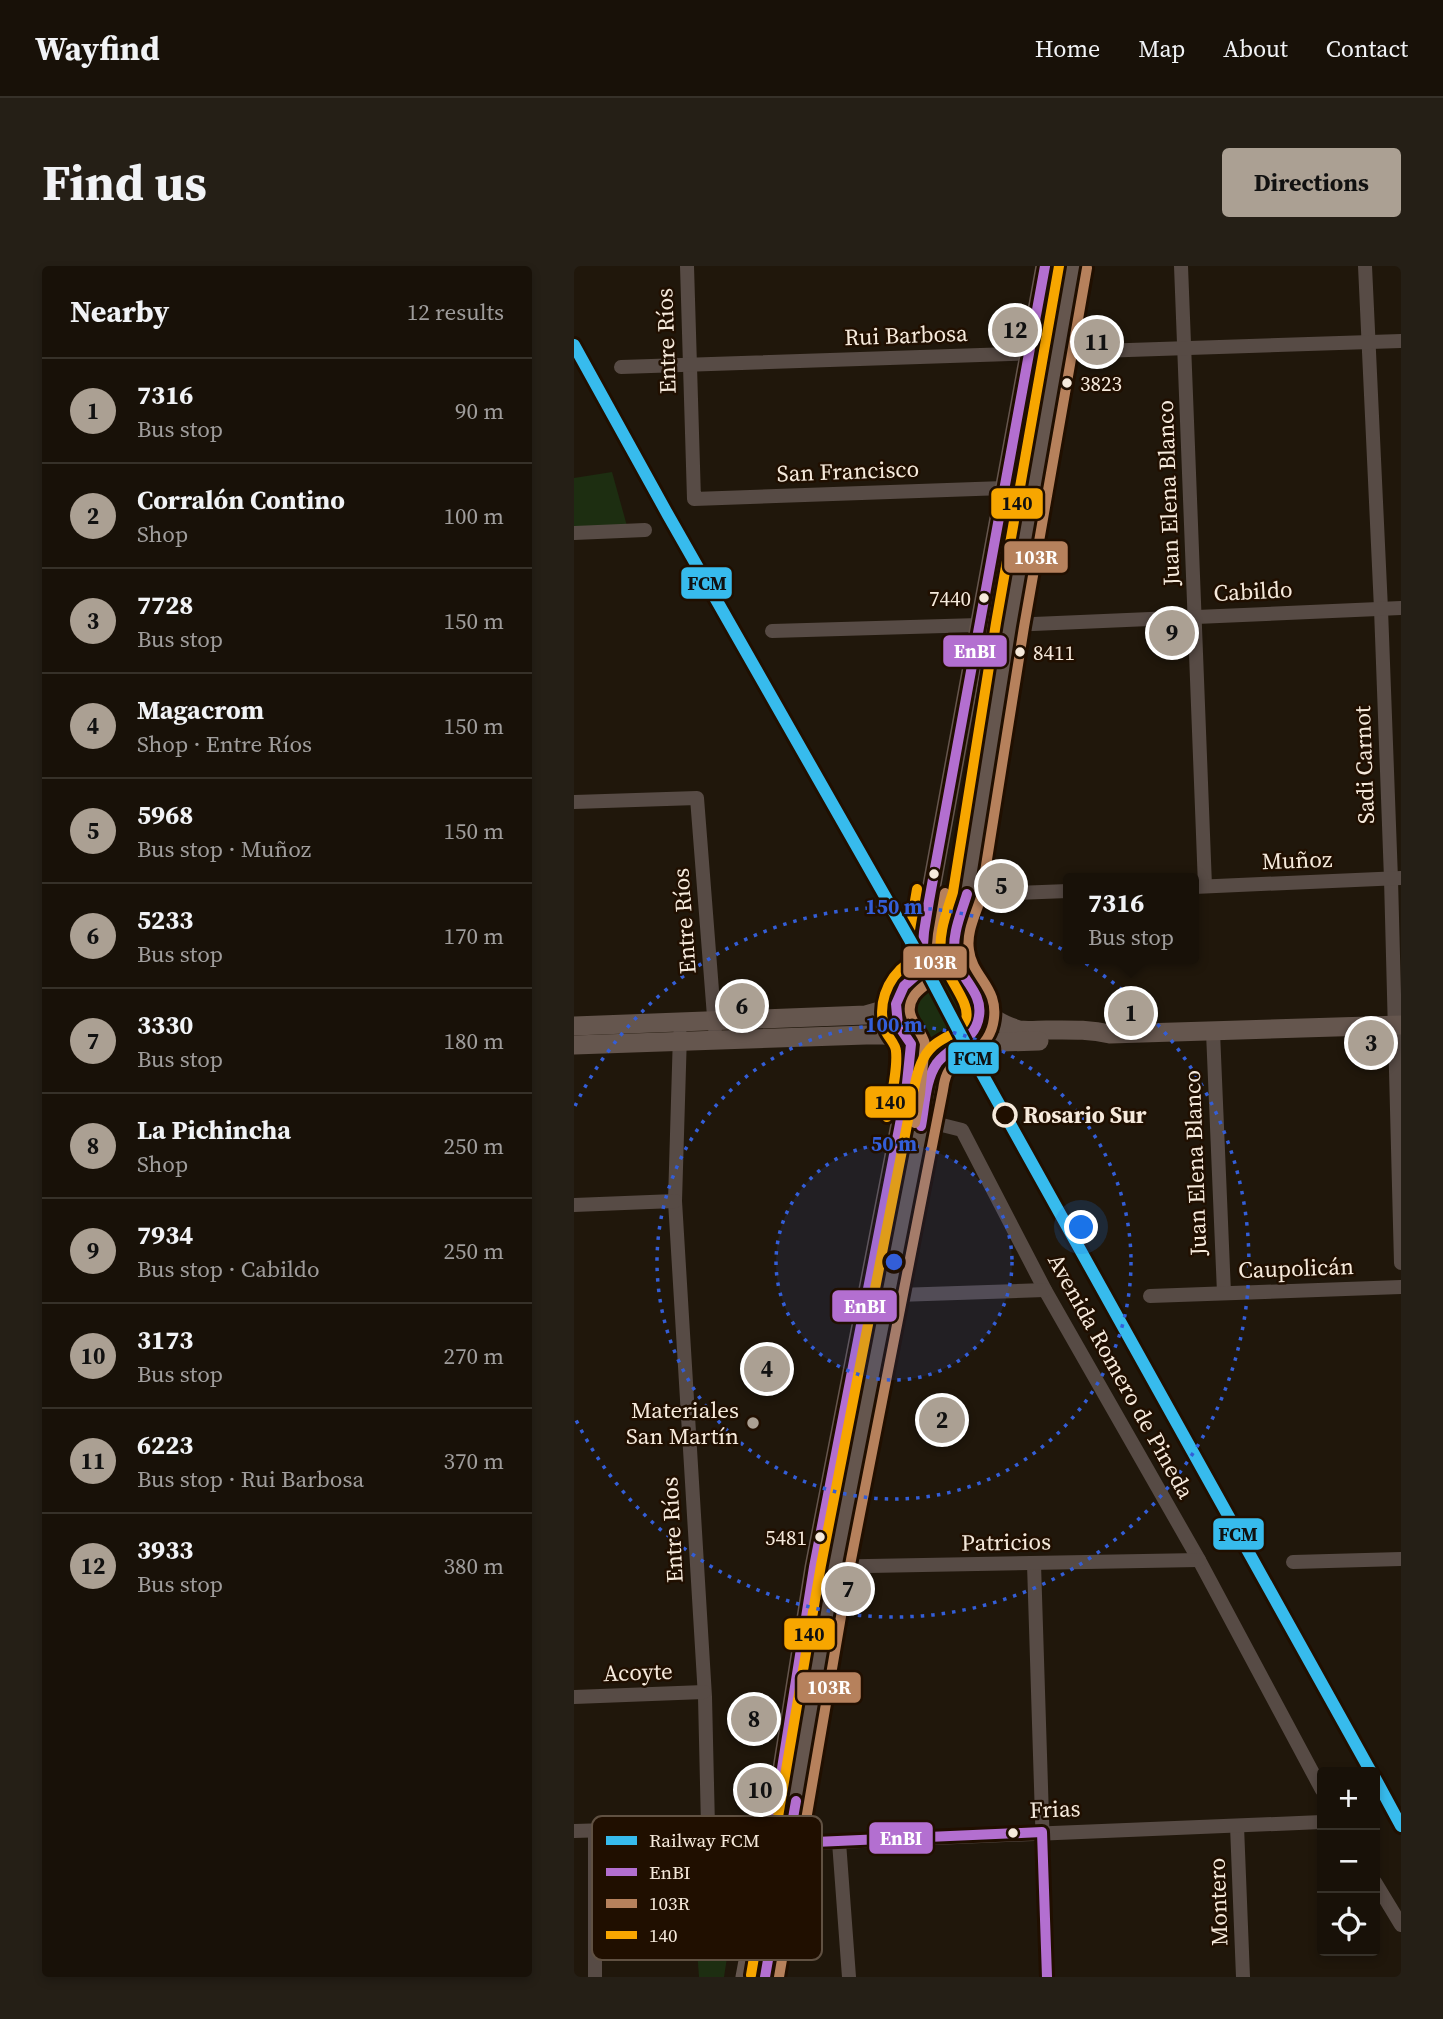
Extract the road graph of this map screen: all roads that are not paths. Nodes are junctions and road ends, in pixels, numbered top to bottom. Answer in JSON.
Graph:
{"nodes":[{"id":1,"x":687,"y":266,"type":"edge"},
{"id":2,"x":1045,"y":266,"type":"edge"},
{"id":3,"x":1073,"y":266,"type":"edge"},
{"id":4,"x":1181,"y":266,"type":"edge"},
{"id":5,"x":1365,"y":266,"type":"edge"},
{"id":6,"x":1401,"y":341,"type":"edge"},
{"id":7,"x":1367,"y":342,"type":"junction"},
{"id":8,"x":1186,"y":349,"type":"junction"},
{"id":9,"x":1058,"y":353,"type":"junction"},
{"id":10,"x":1029,"y":354,"type":"junction"},
{"id":11,"x":689,"y":365,"type":"junction"},
{"id":12,"x":621,"y":367,"type":"dead end"},
{"id":13,"x":1004,"y":488,"type":"junction"},
{"id":14,"x":694,"y":499,"type":"joint"},
{"id":15,"x":645,"y":530,"type":"dead end"},
{"id":16,"x":574,"y":533,"type":"edge"},
{"id":17,"x":1401,"y":608,"type":"edge"},
{"id":18,"x":1381,"y":609,"type":"junction"},
{"id":19,"x":1196,"y":617,"type":"junction"},
{"id":20,"x":979,"y":625,"type":"junction"},
{"id":21,"x":1010,"y":625,"type":"junction"},
{"id":22,"x":772,"y":631,"type":"dead end"},
{"id":23,"x":574,"y":802,"type":"edge"},
{"id":24,"x":1199,"y":873,"type":"edge"},
{"id":25,"x":1396,"y":879,"type":"edge"},
{"id":26,"x":1199,"y":887,"type":"edge"},
{"id":27,"x":1063,"y":891,"type":"edge"},
{"id":28,"x":967,"y":895,"type":"junction"},
{"id":29,"x":921,"y":971,"type":"junction"},
{"id":30,"x":967,"y":979,"type":"junction"},
{"id":31,"x":899,"y":993,"type":"junction"},
{"id":32,"x":978,"y":996,"type":"junction"},
{"id":33,"x":1398,"y":1025,"type":"edge"},
{"id":34,"x":574,"y":1026,"type":"edge"},
{"id":35,"x":715,"y":1031,"type":"junction"},
{"id":36,"x":680,"y":1032,"type":"junction"},
{"id":37,"x":1213,"y":1032,"type":"junction"},
{"id":38,"x":1110,"y":1034,"type":"junction"},
{"id":39,"x":909,"y":1041,"type":"junction"},
{"id":40,"x":574,"y":1045,"type":"edge"},
{"id":41,"x":956,"y":1047,"type":"junction"},
{"id":42,"x":922,"y":1120,"type":"junction"},
{"id":43,"x":675,"y":1200,"type":"junction"},
{"id":44,"x":574,"y":1205,"type":"edge"},
{"id":45,"x":1401,"y":1263,"type":"edge"},
{"id":46,"x":1401,"y":1287,"type":"edge"},
{"id":47,"x":1045,"y":1290,"type":"junction"},
{"id":48,"x":1224,"y":1293,"type":"junction"},
{"id":49,"x":867,"y":1296,"type":"junction"},
{"id":50,"x":889,"y":1296,"type":"junction"},
{"id":51,"x":1150,"y":1296,"type":"dead end"},
{"id":52,"x":1401,"y":1559,"type":"edge"},
{"id":53,"x":1199,"y":1560,"type":"junction"},
{"id":54,"x":1293,"y":1562,"type":"dead end"},
{"id":55,"x":1034,"y":1564,"type":"junction"},
{"id":56,"x":814,"y":1567,"type":"junction"},
{"id":57,"x":835,"y":1568,"type":"junction"},
{"id":58,"x":704,"y":1692,"type":"junction"},
{"id":59,"x":574,"y":1697,"type":"edge"},
{"id":60,"x":1317,"y":1781,"type":"edge"},
{"id":61,"x":708,"y":1816,"type":"edge"},
{"id":62,"x":783,"y":1816,"type":"edge"},
{"id":63,"x":786,"y":1816,"type":"edge"},
{"id":64,"x":1317,"y":1822,"type":"edge"},
{"id":65,"x":1237,"y":1826,"type":"junction"},
{"id":66,"x":592,"y":1830,"type":"edge"},
{"id":67,"x":574,"y":1831,"type":"edge"},
{"id":68,"x":1042,"y":1832,"type":"junction"},
{"id":69,"x":839,"y":1842,"type":"junction"},
{"id":70,"x":822,"y":1843,"type":"edge"},
{"id":71,"x":1380,"y":1890,"type":"edge"},
{"id":72,"x":1401,"y":1925,"type":"edge"},
{"id":73,"x":749,"y":1960,"type":"edge"},
{"id":74,"x":745,"y":1977,"type":"edge"},
{"id":75,"x":849,"y":1977,"type":"edge"},
{"id":76,"x":1047,"y":1977,"type":"edge"},
{"id":77,"x":1243,"y":1977,"type":"edge"}],
"edges":[{"from":1,"to":11,"type":"street","name":"Entre Ríos"},
{"from":2,"to":10,"type":"main road"},
{"from":3,"to":9,"type":"main road"},
{"from":4,"to":8,"type":"street","name":"Juan Elena Blanco"},
{"from":5,"to":7,"type":"street","name":"Sadi Carnot"},
{"from":6,"to":7,"type":"street","name":"Rui Barbosa"},
{"from":7,"to":8,"type":"street","name":"Rui Barbosa"},
{"from":7,"to":18,"type":"street","name":"Sadi Carnot"},
{"from":8,"to":9,"type":"street","name":"Rui Barbosa"},
{"from":8,"to":19,"type":"street","name":"Juan Elena Blanco"},
{"from":9,"to":10,"type":"street","name":"Rui Barbosa"},
{"from":9,"to":21,"type":"main road"},
{"from":10,"to":11,"type":"street","name":"Rui Barbosa"},
{"from":10,"to":13,"type":"main road"},
{"from":11,"to":12,"type":"street","name":"Rui Barbosa"},
{"from":11,"to":14,"type":"street","name":"Entre Ríos"},
{"from":13,"to":14,"type":"street","name":"San Francisco"},
{"from":13,"to":20,"type":"main road"},
{"from":15,"to":16,"type":"street"},
{"from":17,"to":18,"type":"street","name":"Cabildo"},
{"from":18,"to":19,"type":"street","name":"Cabildo"},
{"from":18,"to":25,"type":"street","name":"Sadi Carnot"},
{"from":19,"to":21,"type":"street","name":"Cabildo"},
{"from":19,"to":24,"type":"street","name":"Juan Elena Blanco"},
{"from":20,"to":21,"type":"street","name":"Cabildo"},
{"from":20,"to":22,"type":"street","name":"Cabildo"},
{"from":20,"to":29,"type":"main road"},
{"from":21,"to":28,"type":"main road"},
{"from":23,"to":35,"type":"street","name":"Entre Ríos"},
{"from":25,"to":26,"type":"street","name":"Muñoz"},
{"from":25,"to":33,"type":"street","name":"Sadi Carnot"},
{"from":27,"to":28,"type":"street"},
{"from":28,"to":30,"type":"main road"},
{"from":29,"to":30,"type":"main road"},
{"from":29,"to":31,"type":"main road"},
{"from":30,"to":32,"type":"main road"},
{"from":31,"to":35,"type":"main road"},
{"from":31,"to":39,"type":"main road"},
{"from":32,"to":38,"type":"main road"},
{"from":32,"to":41,"type":"main road"},
{"from":33,"to":37,"type":"main road"},
{"from":33,"to":45,"type":"street","name":"Sadi Carnot"},
{"from":34,"to":36,"type":"main road"},
{"from":35,"to":36,"type":"main road"},
{"from":35,"to":39,"type":"main road"},
{"from":36,"to":40,"type":"main road"},
{"from":36,"to":43,"type":"street","name":"Entre Ríos"},
{"from":37,"to":38,"type":"main road"},
{"from":37,"to":48,"type":"street","name":"Juan Elena Blanco"},
{"from":38,"to":41,"type":"main road"},
{"from":39,"to":41,"type":"main road"},
{"from":39,"to":49,"type":"main road"},
{"from":41,"to":42,"type":"main road"},
{"from":42,"to":47,"type":"street","name":"Avenida Romero de Pineda"},
{"from":42,"to":50,"type":"main road"},
{"from":43,"to":44,"type":"street"},
{"from":43,"to":58,"type":"street","name":"Entre Ríos"},
{"from":46,"to":48,"type":"street","name":"Caupolicán"},
{"from":47,"to":50,"type":"street"},
{"from":47,"to":53,"type":"street","name":"Avenida Romero de Pineda"},
{"from":48,"to":51,"type":"street","name":"Caupolicán"},
{"from":49,"to":50,"type":"street"},
{"from":49,"to":56,"type":"main road"},
{"from":50,"to":57,"type":"main road"},
{"from":52,"to":54,"type":"street"},
{"from":53,"to":55,"type":"street","name":"Patricios"},
{"from":53,"to":60,"type":"street","name":"Avenida Romero de Pineda"},
{"from":55,"to":57,"type":"street","name":"Patricios"},
{"from":55,"to":68,"type":"street"},
{"from":56,"to":57,"type":"street","name":"Patricios"},
{"from":56,"to":62,"type":"main road"},
{"from":57,"to":63,"type":"main road"},
{"from":58,"to":59,"type":"street","name":"Acoyte"},
{"from":58,"to":61,"type":"street","name":"Entre Ríos"},
{"from":64,"to":65,"type":"street","name":"Frias"},
{"from":65,"to":68,"type":"street","name":"Frias"},
{"from":65,"to":77,"type":"street","name":"Montero"},
{"from":66,"to":67,"type":"street","name":"Frias"},
{"from":68,"to":69,"type":"street","name":"Frias"},
{"from":68,"to":76,"type":"street"},
{"from":69,"to":70,"type":"street","name":"Frias"},
{"from":69,"to":75,"type":"street"},
{"from":71,"to":72,"type":"street"},
{"from":73,"to":74,"type":"main road"}]}
